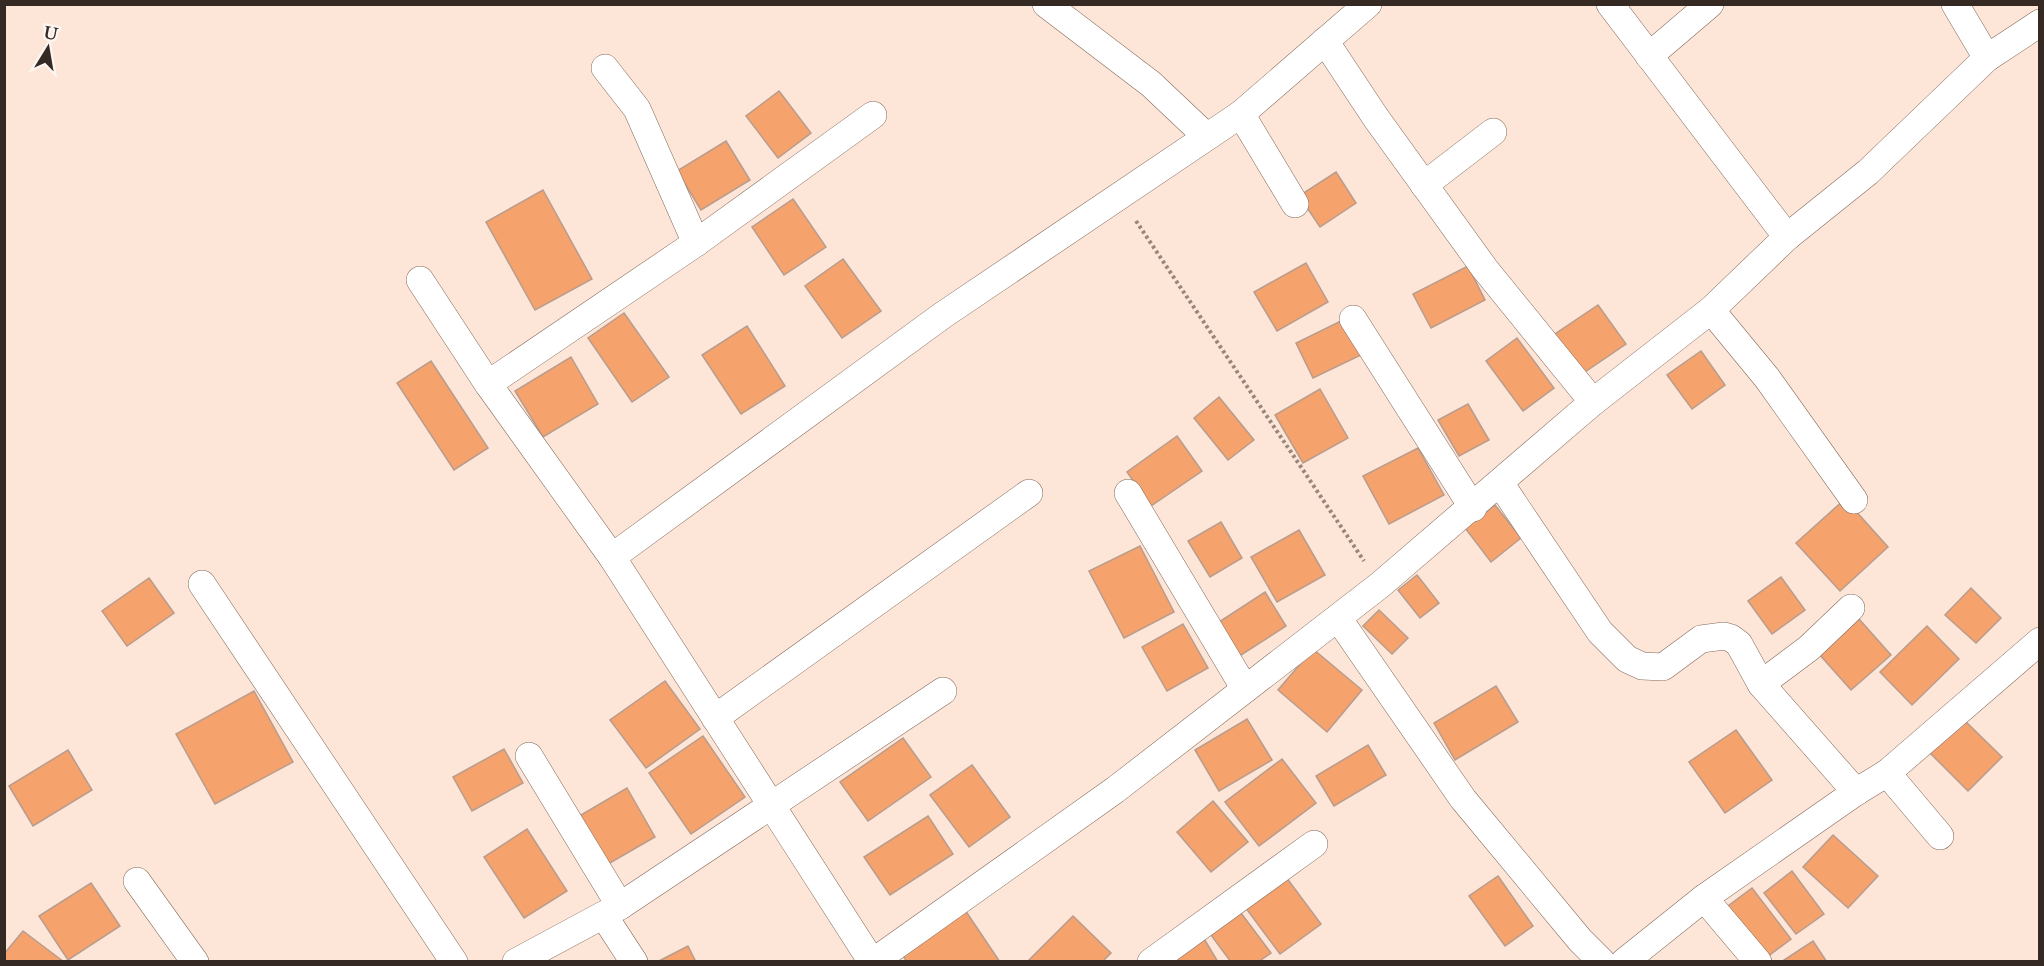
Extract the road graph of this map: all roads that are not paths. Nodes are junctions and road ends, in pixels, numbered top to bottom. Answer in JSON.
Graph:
{"nodes":[{"id":1,"x":1046,"y":4,"type":"edge"},
{"id":2,"x":1368,"y":4,"type":"edge"},
{"id":3,"x":1610,"y":4,"type":"edge"},
{"id":4,"x":1710,"y":4,"type":"edge"},
{"id":5,"x":1955,"y":4,"type":"edge"},
{"id":6,"x":2036,"y":29,"type":"edge"},
{"id":7,"x":1325,"y":41,"type":"junction"},
{"id":8,"x":1649,"y":56,"type":"junction"},
{"id":9,"x":1987,"y":58,"type":"junction"},
{"id":10,"x":605,"y":68,"type":"dead end"},
{"id":11,"x":1241,"y":114,"type":"junction"},
{"id":12,"x":873,"y":115,"type":"dead end"},
{"id":13,"x":1493,"y":132,"type":"dead end"},
{"id":14,"x":1206,"y":136,"type":"junction"},
{"id":15,"x":1424,"y":185,"type":"junction"},
{"id":16,"x":1295,"y":204,"type":"dead end"},
{"id":17,"x":1787,"y":237,"type":"junction"},
{"id":18,"x":696,"y":243,"type":"junction"},
{"id":19,"x":420,"y":280,"type":"dead end"},
{"id":20,"x":1711,"y":310,"type":"junction"},
{"id":21,"x":1353,"y":319,"type":"dead end"},
{"id":22,"x":488,"y":384,"type":"junction"},
{"id":23,"x":1593,"y":402,"type":"junction"},
{"id":24,"x":1500,"y":483,"type":"junction"},
{"id":25,"x":1029,"y":493,"type":"dead end"},
{"id":26,"x":1128,"y":493,"type":"dead end"},
{"id":27,"x":1854,"y":500,"type":"dead end"},
{"id":28,"x":1473,"y":508,"type":"junction"},
{"id":29,"x":612,"y":557,"type":"junction"},
{"id":30,"x":202,"y":584,"type":"dead end"},
{"id":31,"x":1851,"y":608,"type":"dead end"},
{"id":32,"x":1338,"y":618,"type":"junction"},
{"id":33,"x":2040,"y":641,"type":"edge"},
{"id":34,"x":1761,"y":684,"type":"junction"},
{"id":35,"x":1245,"y":689,"type":"junction"},
{"id":36,"x":943,"y":691,"type":"dead end"},
{"id":37,"x":715,"y":718,"type":"junction"},
{"id":38,"x":529,"y":756,"type":"dead end"},
{"id":39,"x":1887,"y":773,"type":"junction"},
{"id":40,"x":1856,"y":792,"type":"junction"},
{"id":41,"x":772,"y":803,"type":"junction"},
{"id":42,"x":1940,"y":836,"type":"dead end"},
{"id":43,"x":1314,"y":844,"type":"dead end"},
{"id":44,"x":137,"y":881,"type":"dead end"},
{"id":45,"x":1704,"y":898,"type":"junction"},
{"id":46,"x":612,"y":911,"type":"junction"},
{"id":47,"x":195,"y":962,"type":"edge"},
{"id":48,"x":454,"y":962,"type":"edge"},
{"id":49,"x":516,"y":962,"type":"edge"},
{"id":50,"x":634,"y":962,"type":"edge"},
{"id":51,"x":872,"y":962,"type":"edge"},
{"id":52,"x":1151,"y":962,"type":"edge"},
{"id":53,"x":1602,"y":962,"type":"edge"},
{"id":54,"x":1624,"y":962,"type":"edge"},
{"id":55,"x":1758,"y":962,"type":"edge"}],
"edges":[{"from":1,"to":14,"type":"street"},
{"from":2,"to":7,"type":"street"},
{"from":3,"to":8,"type":"street"},
{"from":4,"to":8,"type":"street"},
{"from":5,"to":9,"type":"street"},
{"from":6,"to":9,"type":"street"},
{"from":7,"to":11,"type":"street"},
{"from":7,"to":15,"type":"street"},
{"from":8,"to":17,"type":"street"},
{"from":9,"to":17,"type":"street"},
{"from":10,"to":18,"type":"street"},
{"from":11,"to":14,"type":"street"},
{"from":11,"to":16,"type":"street"},
{"from":12,"to":18,"type":"street"},
{"from":13,"to":15,"type":"street"},
{"from":14,"to":29,"type":"street"},
{"from":15,"to":23,"type":"street"},
{"from":17,"to":20,"type":"street"},
{"from":18,"to":22,"type":"street"},
{"from":19,"to":22,"type":"street"},
{"from":20,"to":23,"type":"street"},
{"from":20,"to":27,"type":"street"},
{"from":21,"to":28,"type":"street"},
{"from":22,"to":29,"type":"street"},
{"from":23,"to":24,"type":"street"},
{"from":24,"to":28,"type":"street"},
{"from":24,"to":34,"type":"street"},
{"from":25,"to":37,"type":"street"},
{"from":26,"to":35,"type":"street"},
{"from":28,"to":32,"type":"street"},
{"from":29,"to":37,"type":"street"},
{"from":30,"to":48,"type":"street"},
{"from":31,"to":34,"type":"street"},
{"from":32,"to":35,"type":"street"},
{"from":32,"to":53,"type":"street"},
{"from":33,"to":39,"type":"street"},
{"from":34,"to":40,"type":"street"},
{"from":35,"to":51,"type":"street"},
{"from":36,"to":41,"type":"street"},
{"from":37,"to":41,"type":"street"},
{"from":38,"to":46,"type":"street"},
{"from":39,"to":40,"type":"street"},
{"from":39,"to":42,"type":"street"},
{"from":40,"to":45,"type":"street"},
{"from":41,"to":46,"type":"street"},
{"from":41,"to":51,"type":"street"},
{"from":43,"to":52,"type":"street"},
{"from":44,"to":47,"type":"street"},
{"from":45,"to":54,"type":"street"},
{"from":45,"to":55,"type":"street"},
{"from":46,"to":49,"type":"street"},
{"from":46,"to":50,"type":"street"}]}
